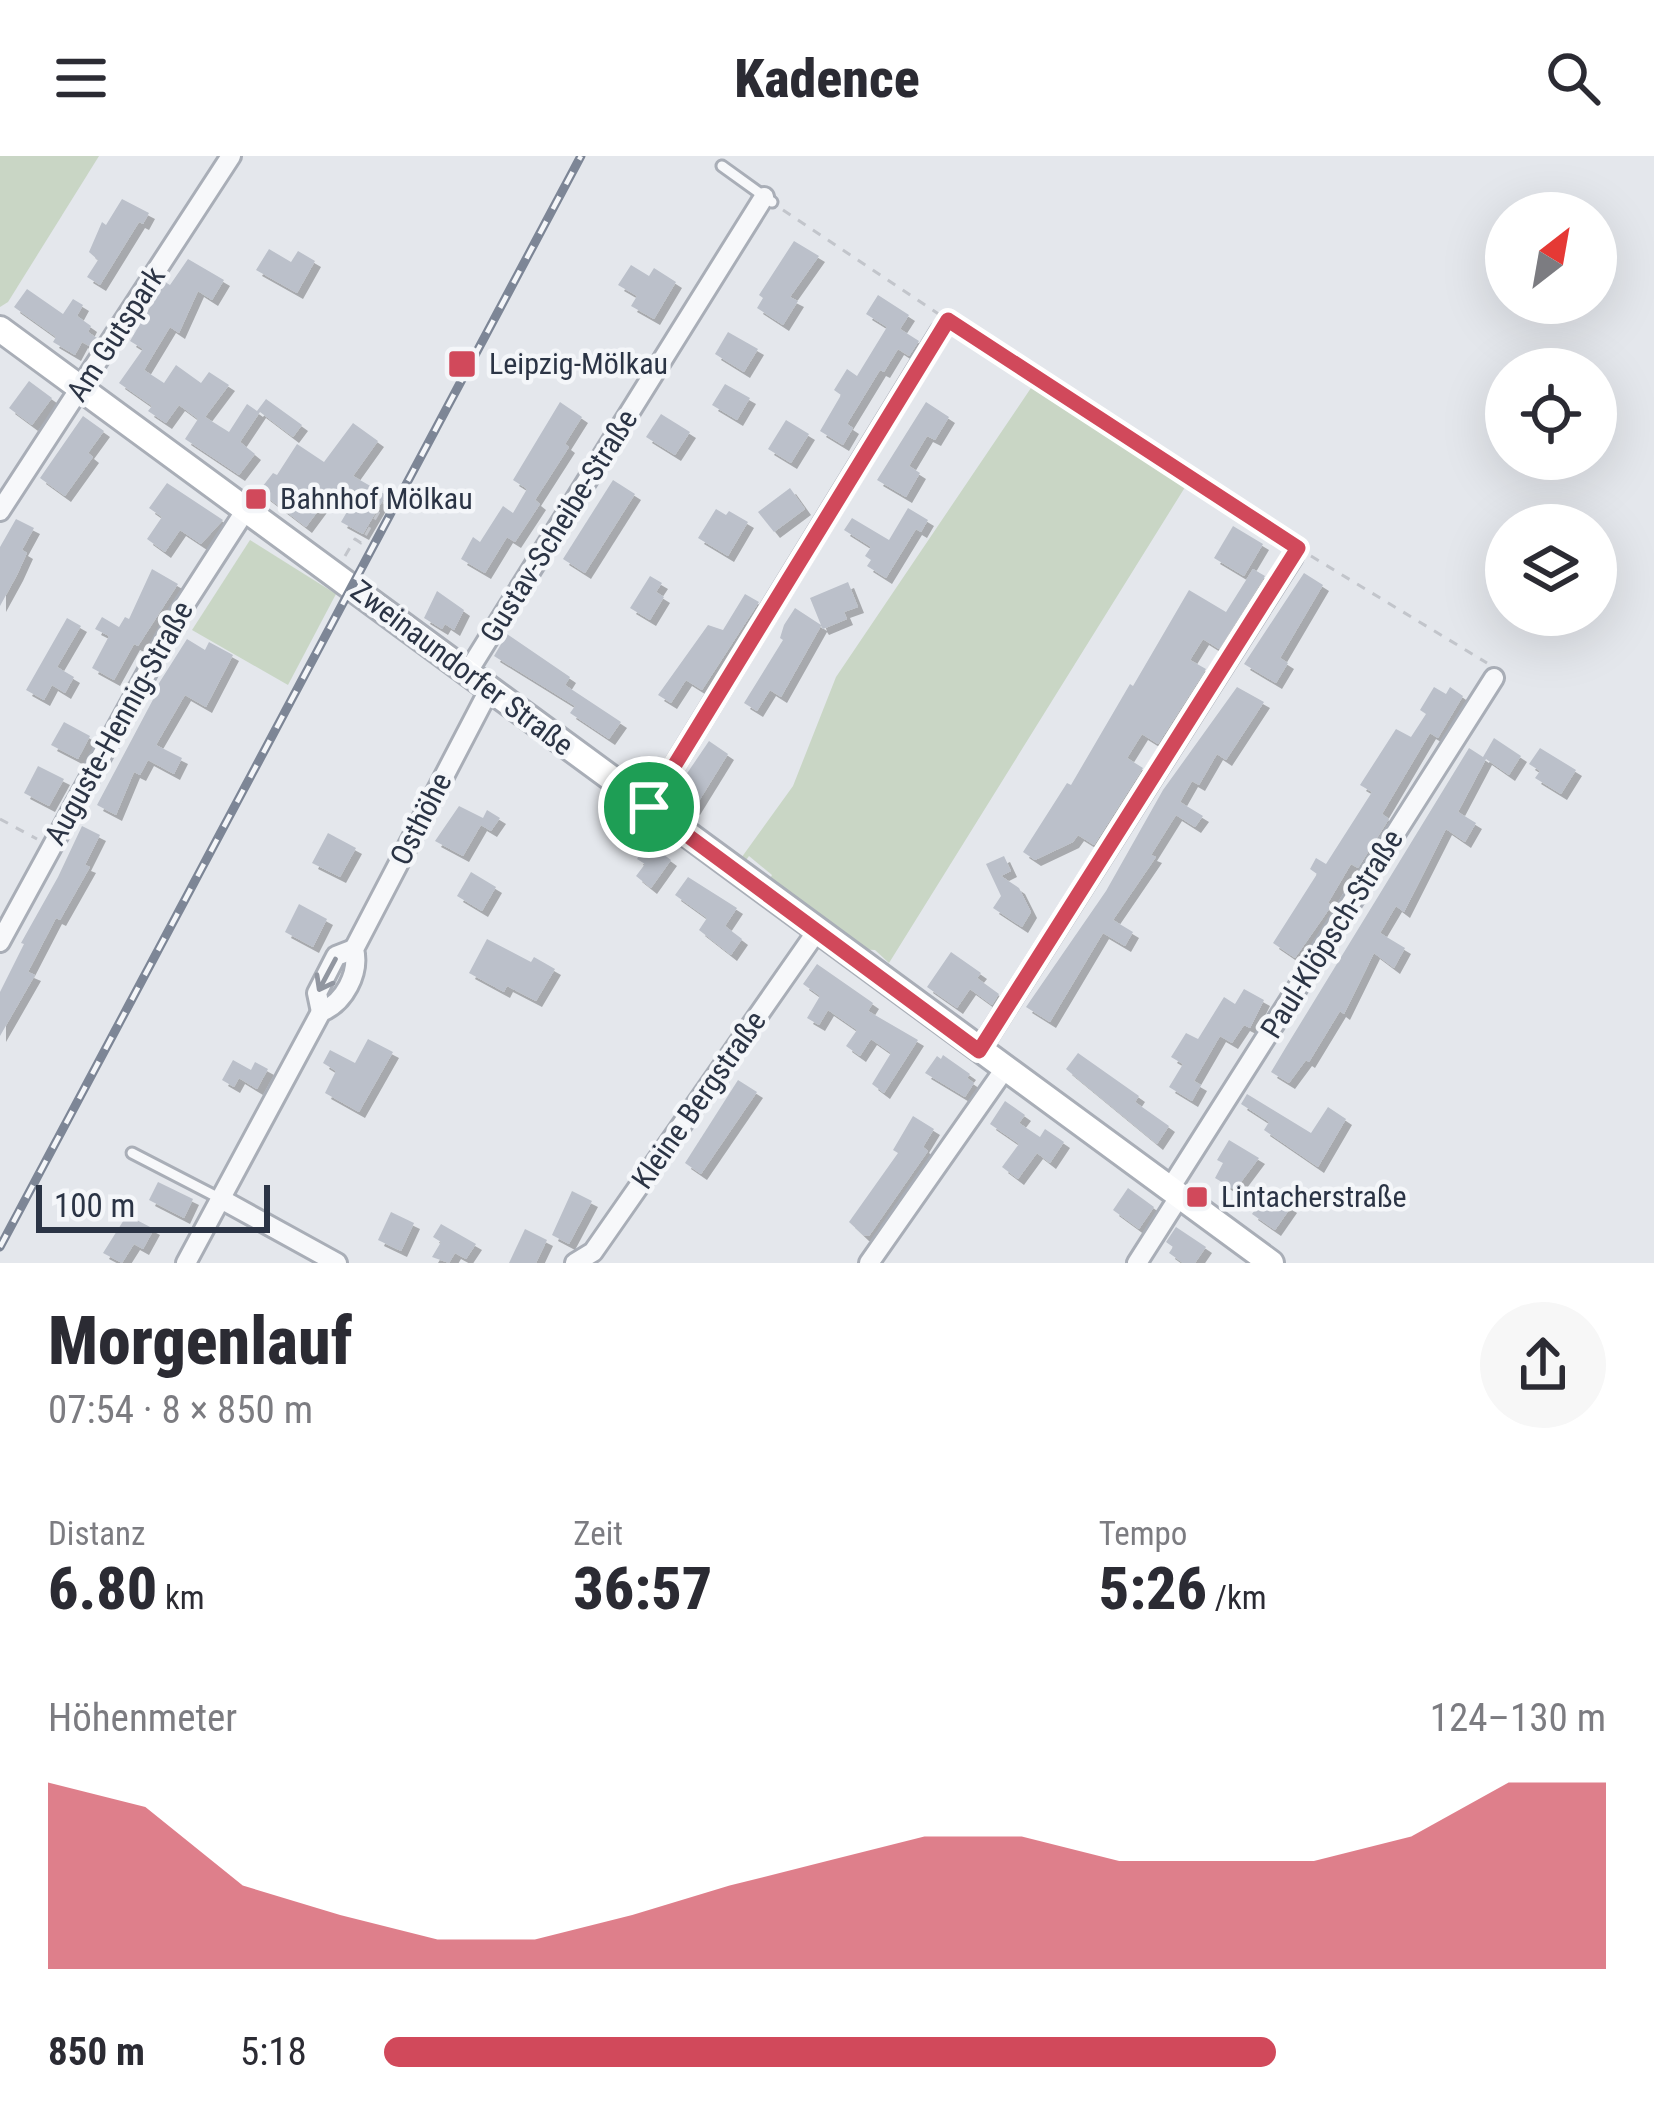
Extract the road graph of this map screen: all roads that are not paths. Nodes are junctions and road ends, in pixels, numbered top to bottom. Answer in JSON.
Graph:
{"nodes":[{"id":1,"x":230,"y":156,"type":"edge"},
{"id":2,"x":722,"y":166,"type":"dead end"},
{"id":3,"x":768,"y":199,"type":"joint"},
{"id":4,"x":944,"y":326,"type":"road end"},
{"id":5,"x":0,"y":329,"type":"edge"},
{"id":6,"x":82,"y":389,"type":"junction"},
{"id":7,"x":247,"y":508,"type":"junction"},
{"id":8,"x":0,"y":511,"type":"edge"},
{"id":9,"x":1293,"y":557,"type":"dead end"},
{"id":10,"x":467,"y":673,"type":"junction"},
{"id":11,"x":1494,"y":678,"type":"road end"},
{"id":12,"x":489,"y":689,"type":"junction"},
{"id":13,"x":649,"y":807,"type":"junction"},
{"id":14,"x":817,"y":931,"type":"junction"},
{"id":15,"x":0,"y":942,"type":"edge"},
{"id":16,"x":979,"y":1051,"type":"junction"},
{"id":17,"x":1004,"y":1070,"type":"junction"},
{"id":18,"x":132,"y":1154,"type":"dead end"},
{"id":19,"x":1174,"y":1194,"type":"junction"},
{"id":20,"x":221,"y":1198,"type":"junction"},
{"id":21,"x":186,"y":1263,"type":"edge"},
{"id":22,"x":337,"y":1263,"type":"edge"},
{"id":23,"x":575,"y":1263,"type":"edge"},
{"id":24,"x":869,"y":1263,"type":"edge"},
{"id":25,"x":1137,"y":1263,"type":"edge"},
{"id":26,"x":1271,"y":1263,"type":"edge"}],
"edges":[{"from":1,"to":6,"type":"street","name":"Am Gutspark"},
{"from":2,"to":3,"type":"lane"},
{"from":3,"to":10,"type":"street","name":"Gustav-Scheibe-Straße"},
{"from":4,"to":13,"type":"street"},
{"from":5,"to":6,"type":"street","name":"Zweinaundorfer Straße"},
{"from":6,"to":7,"type":"street","name":"Zweinaundorfer Straße"},
{"from":6,"to":8,"type":"street","name":"Am Gutspark"},
{"from":7,"to":10,"type":"street","name":"Zweinaundorfer Straße"},
{"from":7,"to":15,"type":"street","name":"Auguste-Hennig-Straße"},
{"from":9,"to":16,"type":"street"},
{"from":10,"to":12,"type":"street","name":"Zweinaundorfer Straße"},
{"from":11,"to":19,"type":"street","name":"Paul-Klöpsch-Straße"},
{"from":12,"to":13,"type":"street","name":"Zweinaundorfer Straße"},
{"from":12,"to":20,"type":"street","name":"Osthöhe"},
{"from":13,"to":14,"type":"street","name":"Zweinaundorfer Straße"},
{"from":14,"to":16,"type":"street","name":"Zweinaundorfer Straße"},
{"from":14,"to":23,"type":"street","name":"Kleine Bergstraße"},
{"from":16,"to":17,"type":"street","name":"Zweinaundorfer Straße"},
{"from":17,"to":19,"type":"street","name":"Zweinaundorfer Straße"},
{"from":17,"to":24,"type":"street"},
{"from":18,"to":20,"type":"lane"},
{"from":19,"to":25,"type":"street","name":"Paul-Klöpsch-Straße"},
{"from":19,"to":26,"type":"street","name":"Zweinaundorfer Straße"},
{"from":20,"to":21,"type":"street","name":"Osthöhe"},
{"from":20,"to":22,"type":"street"}]}
